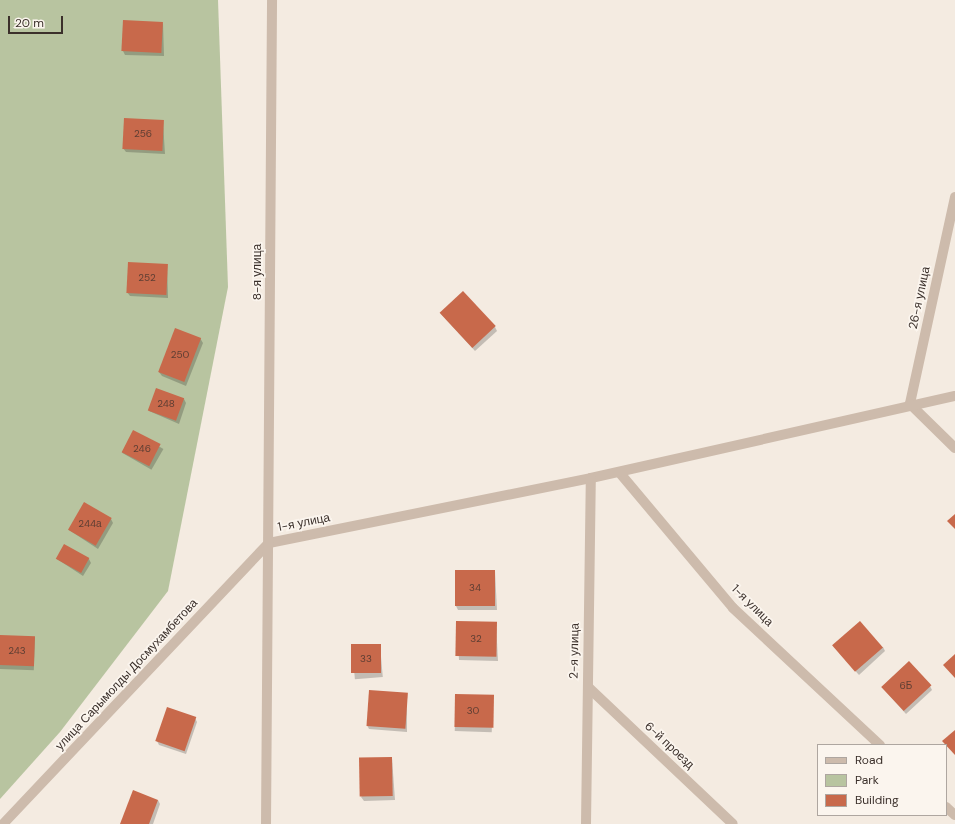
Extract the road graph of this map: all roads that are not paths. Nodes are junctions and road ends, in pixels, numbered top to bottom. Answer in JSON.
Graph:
{"nodes":[{"id":1,"x":272,"y":0,"type":"edge"},
{"id":2,"x":955,"y":197,"type":"edge"},
{"id":3,"x":955,"y":396,"type":"edge"},
{"id":4,"x":910,"y":404,"type":"junction"},
{"id":5,"x":955,"y":448,"type":"edge"},
{"id":6,"x":619,"y":472,"type":"junction"},
{"id":7,"x":591,"y":478,"type":"junction"},
{"id":8,"x":269,"y":543,"type":"junction"},
{"id":9,"x":588,"y":687,"type":"junction"},
{"id":10,"x":879,"y":744,"type":"edge"},
{"id":11,"x":947,"y":808,"type":"edge"},
{"id":12,"x":955,"y":815,"type":"edge"},
{"id":13,"x":3,"y":824,"type":"edge"},
{"id":14,"x":266,"y":824,"type":"edge"},
{"id":15,"x":586,"y":824,"type":"edge"},
{"id":16,"x":733,"y":824,"type":"edge"}],
"edges":[{"from":1,"to":8,"type":"street","name":"8-я улица"},
{"from":2,"to":4,"type":"street","name":"26-я улица"},
{"from":3,"to":4,"type":"street","name":"1-я улица"},
{"from":4,"to":5,"type":"street"},
{"from":4,"to":6,"type":"street","name":"1-я улица"},
{"from":6,"to":7,"type":"street","name":"1-я улица"},
{"from":6,"to":10,"type":"street","name":"1-я улица"},
{"from":7,"to":8,"type":"street","name":"1-я улица"},
{"from":7,"to":9,"type":"street","name":"2-я улица"},
{"from":8,"to":13,"type":"street","name":"улица Сарымолды Досмухамбетова"},
{"from":8,"to":14,"type":"street","name":"1-я улица"},
{"from":9,"to":15,"type":"street","name":"2-я улица"},
{"from":9,"to":16,"type":"street","name":"6-й проезд"},
{"from":11,"to":12,"type":"street"}]}
